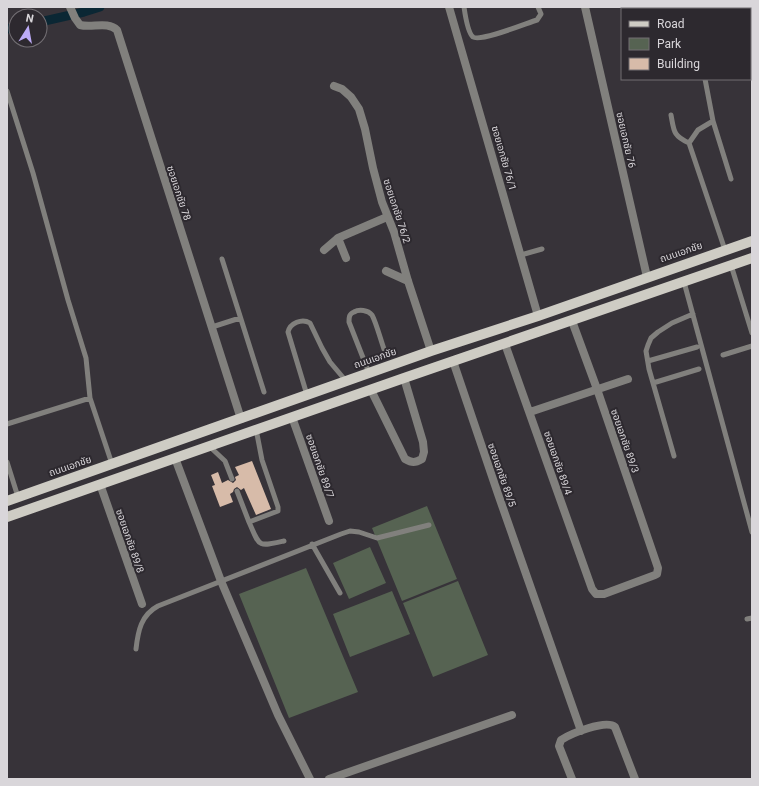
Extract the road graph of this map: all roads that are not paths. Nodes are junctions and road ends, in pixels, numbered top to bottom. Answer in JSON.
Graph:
{"nodes":[{"id":1,"x":70,"y":7,"type":"edge"},
{"id":2,"x":450,"y":7,"type":"edge"},
{"id":3,"x":464,"y":7,"type":"edge"},
{"id":4,"x":538,"y":7,"type":"edge"},
{"id":5,"x":585,"y":7,"type":"edge"},
{"id":6,"x":705,"y":80,"type":"edge"},
{"id":7,"x":334,"y":86,"type":"dead end"},
{"id":8,"x":7,"y":91,"type":"edge"},
{"id":9,"x":671,"y":115,"type":"dead end"},
{"id":10,"x":713,"y":121,"type":"junction"},
{"id":11,"x":689,"y":143,"type":"junction"},
{"id":12,"x":731,"y":180,"type":"dead end"},
{"id":13,"x":387,"y":217,"type":"junction"},
{"id":14,"x":338,"y":238,"type":"junction"},
{"id":15,"x":752,"y":241,"type":"edge"},
{"id":16,"x":542,"y":249,"type":"dead end"},
{"id":17,"x":324,"y":250,"type":"dead end"},
{"id":18,"x":725,"y":250,"type":"junction"},
{"id":19,"x":521,"y":256,"type":"junction"},
{"id":20,"x":346,"y":258,"type":"dead end"},
{"id":21,"x":752,"y":258,"type":"edge"},
{"id":22,"x":222,"y":259,"type":"dead end"},
{"id":23,"x":731,"y":265,"type":"junction"},
{"id":24,"x":386,"y":271,"type":"dead end"},
{"id":25,"x":647,"y":277,"type":"junction"},
{"id":26,"x":408,"y":281,"type":"junction"},
{"id":27,"x":684,"y":282,"type":"junction"},
{"id":28,"x":693,"y":314,"type":"junction"},
{"id":29,"x":538,"y":316,"type":"junction"},
{"id":30,"x":240,"y":318,"type":"junction"},
{"id":31,"x":572,"y":321,"type":"junction"},
{"id":32,"x":212,"y":327,"type":"junction"},
{"id":33,"x":752,"y":333,"type":"edge"},
{"id":34,"x":505,"y":344,"type":"junction"},
{"id":35,"x":752,"y":346,"type":"edge"},
{"id":36,"x":697,"y":347,"type":"dead end"},
{"id":37,"x":384,"y":349,"type":"dead end"},
{"id":38,"x":431,"y":351,"type":"junction"},
{"id":39,"x":723,"y":355,"type":"dead end"},
{"id":40,"x":453,"y":361,"type":"junction"},
{"id":41,"x":648,"y":362,"type":"junction"},
{"id":42,"x":699,"y":369,"type":"dead end"},
{"id":43,"x":369,"y":373,"type":"junction"},
{"id":44,"x":404,"y":378,"type":"junction"},
{"id":45,"x":628,"y":379,"type":"dead end"},
{"id":46,"x":346,"y":381,"type":"junction"},
{"id":47,"x":653,"y":383,"type":"junction"},
{"id":48,"x":597,"y":389,"type":"junction"},
{"id":49,"x":371,"y":390,"type":"junction"},
{"id":50,"x":264,"y":392,"type":"dead end"},
{"id":51,"x":307,"y":395,"type":"junction"},
{"id":52,"x":90,"y":398,"type":"junction"},
{"id":53,"x":530,"y":412,"type":"junction"},
{"id":54,"x":292,"y":417,"type":"junction"},
{"id":55,"x":241,"y":419,"type":"junction"},
{"id":56,"x":7,"y":424,"type":"edge"},
{"id":57,"x":256,"y":429,"type":"junction"},
{"id":58,"x":208,"y":446,"type":"junction"},
{"id":59,"x":674,"y":456,"type":"dead end"},
{"id":60,"x":175,"y":458,"type":"junction"},
{"id":61,"x":7,"y":462,"type":"edge"},
{"id":62,"x":114,"y":464,"type":"junction"},
{"id":63,"x":93,"y":471,"type":"junction"},
{"id":64,"x":122,"y":476,"type":"junction"},
{"id":65,"x":232,"y":479,"type":"dead end"},
{"id":66,"x":100,"y":484,"type":"junction"},
{"id":67,"x":237,"y":491,"type":"dead end"},
{"id":68,"x":18,"y":497,"type":"junction"},
{"id":69,"x":7,"y":501,"type":"edge"},
{"id":70,"x":7,"y":517,"type":"edge"},
{"id":71,"x":249,"y":522,"type":"junction"},
{"id":72,"x":329,"y":522,"type":"dead end"},
{"id":73,"x":429,"y":525,"type":"dead end"},
{"id":74,"x":752,"y":532,"type":"edge"},
{"id":75,"x":284,"y":541,"type":"dead end"},
{"id":76,"x":312,"y":544,"type":"junction"},
{"id":77,"x":221,"y":581,"type":"junction"},
{"id":78,"x":592,"y":589,"type":"joint"},
{"id":79,"x":340,"y":593,"type":"dead end"},
{"id":80,"x":142,"y":604,"type":"dead end"},
{"id":81,"x":136,"y":649,"type":"dead end"},
{"id":82,"x":512,"y":715,"type":"dead end"},
{"id":83,"x":581,"y":731,"type":"junction"},
{"id":84,"x":310,"y":779,"type":"edge"},
{"id":85,"x":329,"y":779,"type":"edge"},
{"id":86,"x":572,"y":779,"type":"edge"},
{"id":87,"x":635,"y":779,"type":"edge"}],
"edges":[{"from":1,"to":32,"type":"street","name":"ซอยเอกชัย 78"},
{"from":2,"to":19,"type":"street","name":"ซอยเอกชัย 76/1"},
{"from":3,"to":4,"type":"lane"},
{"from":5,"to":25,"type":"street","name":"ซอยเอกชัย 76"},
{"from":6,"to":10,"type":"lane"},
{"from":7,"to":13,"type":"street","name":"ซอยเอกชัย 76/2"},
{"from":8,"to":52,"type":"lane"},
{"from":9,"to":11,"type":"lane"},
{"from":10,"to":11,"type":"lane"},
{"from":10,"to":12,"type":"lane"},
{"from":11,"to":18,"type":"lane"},
{"from":13,"to":14,"type":"street"},
{"from":13,"to":26,"type":"street","name":"ซอยเอกชัย 76/2"},
{"from":14,"to":17,"type":"street"},
{"from":14,"to":20,"type":"street"},
{"from":15,"to":18,"type":"main road","name":"ถนนเอกชัย"},
{"from":16,"to":19,"type":"lane"},
{"from":18,"to":25,"type":"main road","name":"ถนนเอกชัย"},
{"from":19,"to":29,"type":"street","name":"ซอยเอกชัย 76/1"},
{"from":21,"to":23,"type":"main road"},
{"from":22,"to":30,"type":"lane"},
{"from":23,"to":27,"type":"main road"},
{"from":23,"to":33,"type":"lane"},
{"from":24,"to":26,"type":"street"},
{"from":25,"to":29,"type":"main road","name":"ถนนเอกชัย"},
{"from":26,"to":38,"type":"street","name":"ซอยเอกชัย 76/2"},
{"from":27,"to":28,"type":"lane"},
{"from":27,"to":31,"type":"main road"},
{"from":28,"to":41,"type":"lane"},
{"from":28,"to":74,"type":"lane"},
{"from":29,"to":38,"type":"main road","name":"ถนนเอกชัย"},
{"from":30,"to":32,"type":"lane"},
{"from":30,"to":50,"type":"lane"},
{"from":31,"to":34,"type":"main road"},
{"from":31,"to":48,"type":"street","name":"ซอยเอกชัย 89/3"},
{"from":32,"to":55,"type":"street","name":"ซอยเอกชัย 78"},
{"from":34,"to":40,"type":"main road"},
{"from":34,"to":53,"type":"street","name":"ซอยเอกชัย 89/4"},
{"from":35,"to":39,"type":"lane"},
{"from":36,"to":41,"type":"lane"},
{"from":37,"to":43,"type":"lane"},
{"from":38,"to":43,"type":"main road","name":"ถนนเอกชัย"},
{"from":40,"to":44,"type":"main road"},
{"from":40,"to":83,"type":"street","name":"ซอยเอกชัย 89/5"},
{"from":41,"to":47,"type":"lane"},
{"from":42,"to":47,"type":"lane"},
{"from":43,"to":46,"type":"main road","name":"ถนนเอกชัย"},
{"from":44,"to":49,"type":"main road"},
{"from":44,"to":49,"type":"street"},
{"from":45,"to":48,"type":"street"},
{"from":46,"to":51,"type":"main road","name":"ถนนเอกชัย"},
{"from":46,"to":51,"type":"lane"},
{"from":47,"to":59,"type":"lane"},
{"from":48,"to":53,"type":"street"},
{"from":48,"to":78,"type":"street","name":"ซอยเอกชัย 89/3"},
{"from":49,"to":54,"type":"main road"},
{"from":51,"to":55,"type":"main road","name":"ถนนเอกชัย"},
{"from":52,"to":56,"type":"lane"},
{"from":52,"to":62,"type":"lane"},
{"from":53,"to":78,"type":"street","name":"ซอยเอกชัย 89/4"},
{"from":54,"to":57,"type":"main road"},
{"from":54,"to":72,"type":"street","name":"ซอยเอกชัย 89/7"},
{"from":55,"to":62,"type":"main road","name":"ถนนเอกชัย"},
{"from":57,"to":58,"type":"main road"},
{"from":57,"to":71,"type":"lane"},
{"from":58,"to":60,"type":"main road"},
{"from":58,"to":65,"type":"lane"},
{"from":60,"to":64,"type":"main road"},
{"from":60,"to":77,"type":"street"},
{"from":61,"to":68,"type":"lane"},
{"from":62,"to":63,"type":"main road","name":"ถนนเอกชัย"},
{"from":62,"to":64,"type":"main road"},
{"from":63,"to":66,"type":"main road"},
{"from":63,"to":68,"type":"main road","name":"ถนนเอกชัย"},
{"from":64,"to":66,"type":"main road"},
{"from":66,"to":70,"type":"main road"},
{"from":66,"to":80,"type":"street","name":"ซอยเอกชัย 89/8"},
{"from":67,"to":71,"type":"lane"},
{"from":68,"to":69,"type":"main road","name":"ถนนเอกชัย"},
{"from":71,"to":75,"type":"lane"},
{"from":73,"to":76,"type":"lane"},
{"from":76,"to":77,"type":"lane"},
{"from":76,"to":79,"type":"lane"},
{"from":77,"to":81,"type":"lane"},
{"from":77,"to":84,"type":"street"},
{"from":82,"to":85,"type":"street"},
{"from":83,"to":86,"type":"street"},
{"from":83,"to":87,"type":"street"}]}
